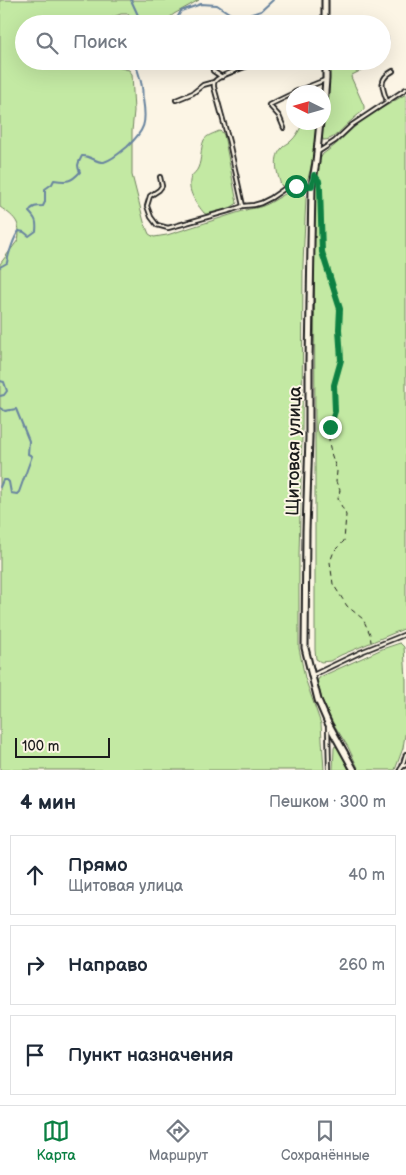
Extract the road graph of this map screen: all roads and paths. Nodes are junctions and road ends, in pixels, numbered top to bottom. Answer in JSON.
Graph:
{"nodes":[{"id":1,"x":325,"y":0,"type":"edge"},
{"id":2,"x":325,"y":15,"type":"edge"},
{"id":3,"x":213,"y":70,"type":"edge"},
{"id":4,"x":239,"y":70,"type":"edge"},
{"id":5,"x":326,"y":70,"type":"edge"},
{"id":6,"x":393,"y":71,"type":"dead end"},
{"id":7,"x":222,"y":77,"type":"junction"},
{"id":8,"x":326,"y":79,"type":"junction"},
{"id":9,"x":214,"y":82,"type":"junction"},
{"id":10,"x":312,"y":85,"type":"edge"},
{"id":11,"x":326,"y":85,"type":"edge"},
{"id":12,"x":406,"y":89,"type":"edge"},
{"id":13,"x":286,"y":97,"type":"edge"},
{"id":14,"x":176,"y":100,"type":"dead end"},
{"id":15,"x":387,"y":101,"type":"junction"},
{"id":16,"x":284,"y":128,"type":"dead end"},
{"id":17,"x":319,"y":130,"type":"edge"},
{"id":18,"x":318,"y":152,"type":"junction"},
{"id":19,"x":314,"y":175,"type":"junction"},
{"id":20,"x":160,"y":177,"type":"dead end"},
{"id":21,"x":312,"y":186,"type":"junction"},
{"id":22,"x":243,"y":206,"type":"junction"},
{"id":23,"x":406,"y":634,"type":"edge"},
{"id":24,"x":373,"y":648,"type":"junction"},
{"id":25,"x":311,"y":676,"type":"junction"},
{"id":26,"x":328,"y":723,"type":"junction"},
{"id":27,"x":406,"y":754,"type":"edge"},
{"id":28,"x":406,"y":765,"type":"edge"},
{"id":29,"x":401,"y":769,"type":"edge"},
{"id":30,"x":330,"y":770,"type":"edge"},
{"id":31,"x":354,"y":770,"type":"edge"}],
"edges":[{"from":1,"to":2,"type":"street"},
{"from":3,"to":7,"type":"lane"},
{"from":4,"to":7,"type":"lane"},
{"from":5,"to":8,"type":"street"},
{"from":6,"to":15,"type":"lane"},
{"from":7,"to":9,"type":"lane"},
{"from":8,"to":10,"type":"lane"},
{"from":8,"to":11,"type":"street"},
{"from":9,"to":14,"type":"lane"},
{"from":9,"to":22,"type":"lane"},
{"from":12,"to":15,"type":"lane"},
{"from":13,"to":16,"type":"lane"},
{"from":15,"to":18,"type":"lane"},
{"from":17,"to":18,"type":"street","name":"Щитовая улица"},
{"from":18,"to":19,"type":"street","name":"Щитовая улица"},
{"from":19,"to":21,"type":"street","name":"Щитовая улица"},
{"from":19,"to":24,"type":"path"},
{"from":20,"to":22,"type":"lane"},
{"from":21,"to":22,"type":"lane"},
{"from":21,"to":25,"type":"street","name":"Щитовая улица"},
{"from":23,"to":24,"type":"lane"},
{"from":24,"to":25,"type":"lane"},
{"from":25,"to":26,"type":"street","name":"Щитовая улица"},
{"from":26,"to":30,"type":"lane"},
{"from":26,"to":31,"type":"street","name":"Щитовая улица"},
{"from":27,"to":29,"type":"lane"},
{"from":28,"to":29,"type":"lane"}]}
